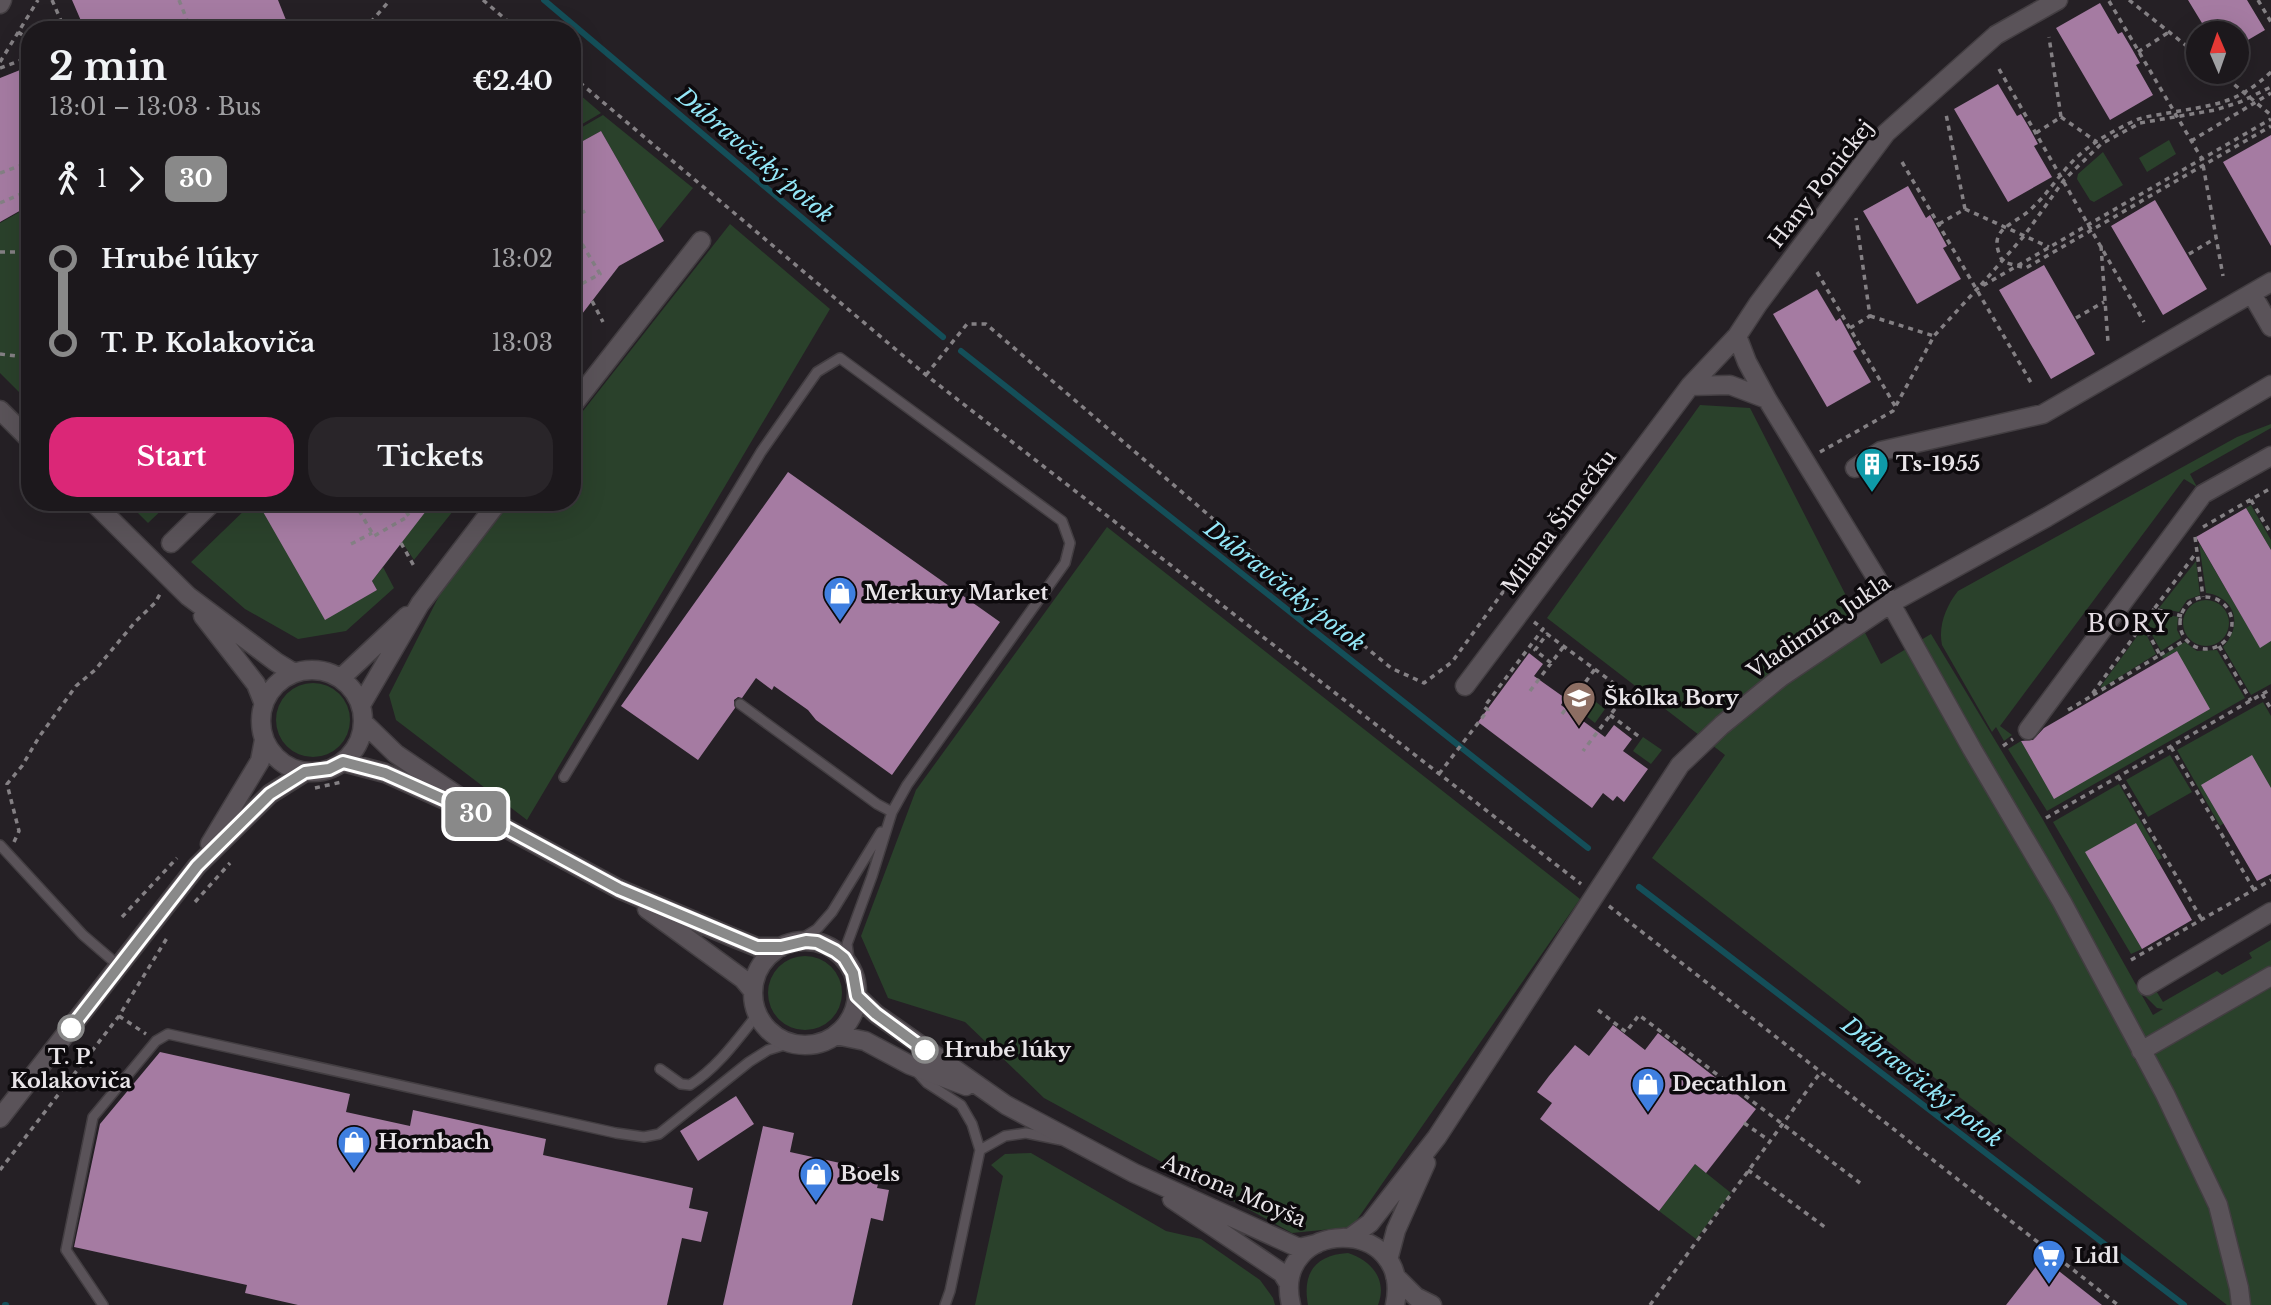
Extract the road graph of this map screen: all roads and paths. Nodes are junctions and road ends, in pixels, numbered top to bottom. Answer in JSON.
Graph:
{"nodes":[{"id":1,"x":38,"y":0,"type":"edge"},
{"id":2,"x":52,"y":0,"type":"edge"},
{"id":3,"x":179,"y":0,"type":"edge"},
{"id":4,"x":390,"y":0,"type":"edge"},
{"id":5,"x":483,"y":0,"type":"edge"},
{"id":6,"x":2058,"y":0,"type":"edge"},
{"id":7,"x":2129,"y":0,"type":"edge"},
{"id":8,"x":2258,"y":0,"type":"edge"},
{"id":9,"x":2109,"y":1,"type":"edge"},
{"id":10,"x":25,"y":21,"type":"edge"},
{"id":11,"x":61,"y":21,"type":"edge"},
{"id":12,"x":187,"y":21,"type":"edge"},
{"id":13,"x":372,"y":21,"type":"edge"},
{"id":14,"x":508,"y":21,"type":"edge"},
{"id":15,"x":2271,"y":22,"type":"edge"},
{"id":16,"x":21,"y":28,"type":"edge"},
{"id":17,"x":2169,"y":32,"type":"junction"},
{"id":18,"x":18,"y":33,"type":"junction"},
{"id":19,"x":21,"y":35,"type":"edge"},
{"id":20,"x":2049,"y":37,"type":"dead end"},
{"id":21,"x":2186,"y":45,"type":"edge"},
{"id":22,"x":2138,"y":52,"type":"junction"},
{"id":23,"x":21,"y":60,"type":"edge"},
{"id":24,"x":0,"y":62,"type":"edge"},
{"id":25,"x":0,"y":68,"type":"edge"},
{"id":26,"x":1999,"y":69,"type":"dead end"},
{"id":27,"x":2271,"y":72,"type":"edge"},
{"id":28,"x":581,"y":84,"type":"edge"},
{"id":29,"x":2235,"y":84,"type":"edge"},
{"id":30,"x":2271,"y":87,"type":"edge"},
{"id":31,"x":2245,"y":92,"type":"junction"},
{"id":32,"x":2271,"y":93,"type":"edge"},
{"id":33,"x":2250,"y":96,"type":"junction"},
{"id":34,"x":2256,"y":102,"type":"junction"},
{"id":35,"x":1946,"y":114,"type":"dead end"},
{"id":36,"x":2174,"y":114,"type":"junction"},
{"id":37,"x":2062,"y":117,"type":"junction"},
{"id":38,"x":2271,"y":117,"type":"edge"},
{"id":39,"x":2271,"y":126,"type":"edge"},
{"id":40,"x":2036,"y":132,"type":"junction"},
{"id":41,"x":2191,"y":142,"type":"junction"},
{"id":42,"x":2099,"y":143,"type":"junction"},
{"id":43,"x":2202,"y":159,"type":"junction"},
{"id":44,"x":1902,"y":162,"type":"dead end"},
{"id":45,"x":21,"y":165,"type":"edge"},
{"id":46,"x":2203,"y":165,"type":"junction"},
{"id":47,"x":0,"y":173,"type":"edge"},
{"id":48,"x":2062,"y":178,"type":"junction"},
{"id":49,"x":21,"y":194,"type":"edge"},
{"id":50,"x":0,"y":203,"type":"edge"},
{"id":51,"x":1965,"y":209,"type":"junction"},
{"id":52,"x":587,"y":210,"type":"dead end"},
{"id":53,"x":581,"y":213,"type":"edge"},
{"id":54,"x":1856,"y":218,"type":"dead end"},
{"id":55,"x":2089,"y":223,"type":"junction"},
{"id":56,"x":1939,"y":224,"type":"junction"},
{"id":57,"x":2004,"y":227,"type":"junction"},
{"id":58,"x":2092,"y":229,"type":"junction"},
{"id":59,"x":2024,"y":236,"type":"junction"},
{"id":60,"x":2216,"y":237,"type":"junction"},
{"id":61,"x":581,"y":242,"type":"edge"},
{"id":62,"x":701,"y":242,"type":"dead end"},
{"id":63,"x":2101,"y":244,"type":"junction"},
{"id":64,"x":2049,"y":247,"type":"junction"},
{"id":65,"x":0,"y":252,"type":"edge"},
{"id":66,"x":21,"y":252,"type":"edge"},
{"id":67,"x":2189,"y":254,"type":"dead end"},
{"id":68,"x":2003,"y":262,"type":"junction"},
{"id":69,"x":2015,"y":267,"type":"junction"},
{"id":70,"x":1817,"y":272,"type":"dead end"},
{"id":71,"x":2223,"y":276,"type":"dead end"},
{"id":72,"x":2271,"y":282,"type":"edge"},
{"id":73,"x":583,"y":283,"type":"joint"},
{"id":74,"x":586,"y":288,"type":"dead end"},
{"id":75,"x":1977,"y":289,"type":"junction"},
{"id":76,"x":2252,"y":294,"type":"junction"},
{"id":77,"x":592,"y":301,"type":"dead end"},
{"id":78,"x":2105,"y":302,"type":"junction"},
{"id":79,"x":1870,"y":316,"type":"junction"},
{"id":80,"x":2076,"y":318,"type":"dead end"},
{"id":81,"x":2144,"y":321,"type":"dead end"},
{"id":82,"x":603,"y":322,"type":"dead end"},
{"id":83,"x":2271,"y":327,"type":"edge"},
{"id":84,"x":1850,"y":328,"type":"junction"},
{"id":85,"x":1737,"y":336,"type":"junction"},
{"id":86,"x":1934,"y":336,"type":"junction"},
{"id":87,"x":2108,"y":342,"type":"dead end"},
{"id":88,"x":0,"y":354,"type":"edge"},
{"id":89,"x":21,"y":354,"type":"edge"},
{"id":90,"x":926,"y":375,"type":"junction"},
{"id":91,"x":2271,"y":385,"type":"edge"},
{"id":92,"x":1690,"y":386,"type":"junction"},
{"id":93,"x":2033,"y":386,"type":"dead end"},
{"id":94,"x":581,"y":395,"type":"edge"},
{"id":95,"x":1767,"y":399,"type":"junction"},
{"id":96,"x":1895,"y":407,"type":"junction"},
{"id":97,"x":0,"y":410,"type":"edge"},
{"id":98,"x":21,"y":431,"type":"edge"},
{"id":99,"x":1818,"y":453,"type":"dead end"},
{"id":100,"x":2271,"y":456,"type":"edge"},
{"id":101,"x":1855,"y":468,"type":"dead end"},
{"id":102,"x":2271,"y":488,"type":"edge"},
{"id":103,"x":2250,"y":500,"type":"junction"},
{"id":104,"x":102,"y":511,"type":"edge"},
{"id":105,"x":204,"y":511,"type":"edge"},
{"id":106,"x":359,"y":511,"type":"edge"},
{"id":107,"x":406,"y":511,"type":"edge"},
{"id":108,"x":491,"y":511,"type":"edge"},
{"id":109,"x":372,"y":533,"type":"junction"},
{"id":110,"x":2271,"y":534,"type":"edge"},
{"id":111,"x":401,"y":543,"type":"dead end"},
{"id":112,"x":171,"y":544,"type":"dead end"},
{"id":113,"x":351,"y":544,"type":"dead end"},
{"id":114,"x":2197,"y":552,"type":"junction"},
{"id":115,"x":414,"y":566,"type":"dead end"},
{"id":116,"x":160,"y":593,"type":"dead end"},
{"id":117,"x":188,"y":596,"type":"junction"},
{"id":118,"x":2203,"y":597,"type":"junction"},
{"id":119,"x":1891,"y":603,"type":"junction"},
{"id":120,"x":420,"y":604,"type":"junction"},
{"id":121,"x":1535,"y":605,"type":"junction"},
{"id":122,"x":2154,"y":609,"type":"junction"},
{"id":123,"x":2182,"y":616,"type":"junction"},
{"id":124,"x":2143,"y":624,"type":"junction"},
{"id":125,"x":2186,"y":639,"type":"junction"},
{"id":126,"x":1564,"y":646,"type":"junction"},
{"id":127,"x":2219,"y":646,"type":"junction"},
{"id":128,"x":2159,"y":658,"type":"junction"},
{"id":129,"x":1551,"y":663,"type":"junction"},
{"id":130,"x":1595,"y":669,"type":"junction"},
{"id":131,"x":294,"y":673,"type":"junction"},
{"id":132,"x":341,"y":678,"type":"junction"},
{"id":133,"x":1465,"y":686,"type":"dead end"},
{"id":134,"x":2271,"y":689,"type":"edge"},
{"id":135,"x":1530,"y":691,"type":"dead end"},
{"id":136,"x":2262,"y":694,"type":"junction"},
{"id":137,"x":2054,"y":695,"type":"junction"},
{"id":138,"x":2090,"y":697,"type":"junction"},
{"id":139,"x":2251,"y":701,"type":"junction"},
{"id":140,"x":264,"y":704,"type":"junction"},
{"id":141,"x":740,"y":704,"type":"dead end"},
{"id":142,"x":2271,"y":709,"type":"edge"},
{"id":143,"x":362,"y":713,"type":"junction"},
{"id":144,"x":1562,"y":714,"type":"dead end"},
{"id":145,"x":1610,"y":715,"type":"junction"},
{"id":146,"x":2028,"y":730,"type":"dead end"},
{"id":147,"x":1641,"y":738,"type":"dead end"},
{"id":148,"x":264,"y":740,"type":"junction"},
{"id":149,"x":2171,"y":747,"type":"junction"},
{"id":150,"x":1583,"y":751,"type":"dead end"},
{"id":151,"x":343,"y":762,"type":"junction"},
{"id":152,"x":305,"y":772,"type":"junction"},
{"id":153,"x":1439,"y":774,"type":"junction"},
{"id":154,"x":2118,"y":776,"type":"junction"},
{"id":155,"x":564,"y":777,"type":"dead end"},
{"id":156,"x":351,"y":780,"type":"dead end"},
{"id":157,"x":303,"y":790,"type":"dead end"},
{"id":158,"x":892,"y":812,"type":"junction"},
{"id":159,"x":2046,"y":818,"type":"dead end"},
{"id":160,"x":888,"y":822,"type":"junction"},
{"id":161,"x":499,"y":824,"type":"junction"},
{"id":162,"x":2230,"y":833,"type":"dead end"},
{"id":163,"x":2223,"y":837,"type":"junction"},
{"id":164,"x":0,"y":845,"type":"edge"},
{"id":165,"x":9,"y":853,"type":"junction"},
{"id":166,"x":178,"y":856,"type":"dead end"},
{"id":167,"x":229,"y":863,"type":"dead end"},
{"id":168,"x":197,"y":866,"type":"junction"},
{"id":169,"x":2171,"y":867,"type":"junction"},
{"id":170,"x":2164,"y":871,"type":"dead end"},
{"id":171,"x":2271,"y":880,"type":"edge"},
{"id":172,"x":619,"y":889,"type":"junction"},
{"id":173,"x":2254,"y":890,"type":"junction"},
{"id":174,"x":1595,"y":895,"type":"junction"},
{"id":175,"x":194,"y":904,"type":"dead end"},
{"id":176,"x":2271,"y":912,"type":"edge"},
{"id":177,"x":122,"y":917,"type":"dead end"},
{"id":178,"x":2202,"y":920,"type":"junction"},
{"id":179,"x":169,"y":935,"type":"dead end"},
{"id":180,"x":788,"y":945,"type":"junction"},
{"id":181,"x":2131,"y":960,"type":"dead end"},
{"id":182,"x":119,"y":966,"type":"junction"},
{"id":183,"x":850,"y":966,"type":"junction"},
{"id":184,"x":2271,"y":976,"type":"edge"},
{"id":185,"x":2147,"y":986,"type":"dead end"},
{"id":186,"x":753,"y":991,"type":"junction"},
{"id":187,"x":857,"y":996,"type":"junction"},
{"id":188,"x":1598,"y":1010,"type":"dead end"},
{"id":189,"x":757,"y":1015,"type":"junction"},
{"id":190,"x":119,"y":1016,"type":"junction"},
{"id":191,"x":139,"y":1030,"type":"dead end"},
{"id":192,"x":836,"y":1035,"type":"junction"},
{"id":193,"x":791,"y":1043,"type":"junction"},
{"id":194,"x":2141,"y":1051,"type":"junction"},
{"id":195,"x":910,"y":1065,"type":"junction"},
{"id":196,"x":660,"y":1069,"type":"dead end"},
{"id":197,"x":1820,"y":1073,"type":"junction"},
{"id":198,"x":993,"y":1096,"type":"junction"},
{"id":199,"x":0,"y":1118,"type":"edge"},
{"id":200,"x":1744,"y":1123,"type":"dead end"},
{"id":201,"x":1782,"y":1124,"type":"junction"},
{"id":202,"x":1437,"y":1138,"type":"junction"},
{"id":203,"x":1770,"y":1140,"type":"junction"},
{"id":204,"x":1083,"y":1145,"type":"junction"},
{"id":205,"x":980,"y":1150,"type":"junction"},
{"id":206,"x":0,"y":1170,"type":"edge"},
{"id":207,"x":1748,"y":1170,"type":"junction"},
{"id":208,"x":1134,"y":1173,"type":"junction"},
{"id":209,"x":1860,"y":1183,"type":"dead end"},
{"id":210,"x":1826,"y":1228,"type":"dead end"},
{"id":211,"x":1350,"y":1237,"type":"junction"},
{"id":212,"x":1316,"y":1244,"type":"junction"},
{"id":213,"x":1391,"y":1268,"type":"junction"},
{"id":214,"x":1289,"y":1284,"type":"junction"},
{"id":215,"x":103,"y":1305,"type":"edge"},
{"id":216,"x":945,"y":1305,"type":"edge"},
{"id":217,"x":1291,"y":1305,"type":"edge"},
{"id":218,"x":1395,"y":1305,"type":"edge"},
{"id":219,"x":1432,"y":1305,"type":"edge"},
{"id":220,"x":1650,"y":1305,"type":"edge"},
{"id":221,"x":2118,"y":1305,"type":"edge"},
{"id":222,"x":2241,"y":1305,"type":"edge"}],
"edges":[{"from":1,"to":10,"type":"path"},
{"from":2,"to":11,"type":"path"},
{"from":3,"to":12,"type":"path"},
{"from":4,"to":13,"type":"path"},
{"from":5,"to":14,"type":"path"},
{"from":6,"to":85,"type":"street","name":"Hany Ponickej"},
{"from":7,"to":17,"type":"path"},
{"from":8,"to":15,"type":"path"},
{"from":9,"to":22,"type":"path"},
{"from":16,"to":18,"type":"path"},
{"from":17,"to":21,"type":"path"},
{"from":17,"to":22,"type":"path"},
{"from":18,"to":19,"type":"path"},
{"from":18,"to":24,"type":"path"},
{"from":20,"to":37,"type":"path"},
{"from":22,"to":36,"type":"path"},
{"from":23,"to":25,"type":"path"},
{"from":26,"to":40,"type":"path"},
{"from":27,"to":31,"type":"path"},
{"from":28,"to":90,"type":"path"},
{"from":29,"to":31,"type":"path"},
{"from":30,"to":33,"type":"path"},
{"from":31,"to":33,"type":"path"},
{"from":31,"to":36,"type":"path"},
{"from":32,"to":34,"type":"path"},
{"from":33,"to":34,"type":"path"},
{"from":33,"to":36,"type":"path"},
{"from":34,"to":38,"type":"path"},
{"from":34,"to":41,"type":"path"},
{"from":35,"to":51,"type":"path"},
{"from":36,"to":41,"type":"path"},
{"from":36,"to":42,"type":"path"},
{"from":37,"to":40,"type":"path"},
{"from":37,"to":42,"type":"path"},
{"from":38,"to":43,"type":"path"},
{"from":39,"to":46,"type":"path"},
{"from":40,"to":48,"type":"path"},
{"from":41,"to":43,"type":"path"},
{"from":42,"to":48,"type":"path"},
{"from":43,"to":46,"type":"path"},
{"from":43,"to":55,"type":"path"},
{"from":44,"to":56,"type":"path"},
{"from":45,"to":47,"type":"path"},
{"from":46,"to":58,"type":"path"},
{"from":46,"to":60,"type":"path"},
{"from":48,"to":55,"type":"path"},
{"from":48,"to":57,"type":"path"},
{"from":48,"to":59,"type":"path"},
{"from":49,"to":50,"type":"path"},
{"from":51,"to":56,"type":"path"},
{"from":51,"to":57,"type":"path"},
{"from":52,"to":53,"type":"path"},
{"from":54,"to":79,"type":"path"},
{"from":55,"to":58,"type":"path"},
{"from":55,"to":64,"type":"path"},
{"from":56,"to":75,"type":"path"},
{"from":57,"to":59,"type":"path"},
{"from":57,"to":68,"type":"path"},
{"from":58,"to":63,"type":"path"},
{"from":58,"to":69,"type":"path"},
{"from":59,"to":64,"type":"path"},
{"from":59,"to":68,"type":"path"},
{"from":60,"to":67,"type":"path"},
{"from":60,"to":71,"type":"path"},
{"from":61,"to":73,"type":"path"},
{"from":62,"to":94,"type":"street"},
{"from":63,"to":78,"type":"path"},
{"from":63,"to":81,"type":"path"},
{"from":64,"to":69,"type":"path"},
{"from":65,"to":66,"type":"path"},
{"from":68,"to":69,"type":"path"},
{"from":68,"to":75,"type":"path"},
{"from":69,"to":75,"type":"path"},
{"from":70,"to":84,"type":"path"},
{"from":72,"to":76,"type":"street"},
{"from":73,"to":74,"type":"path"},
{"from":75,"to":86,"type":"path"},
{"from":75,"to":93,"type":"path"},
{"from":76,"to":83,"type":"street"},
{"from":76,"to":101,"type":"street"},
{"from":77,"to":82,"type":"path"},
{"from":78,"to":80,"type":"path"},
{"from":78,"to":87,"type":"path"},
{"from":79,"to":84,"type":"path"},
{"from":79,"to":86,"type":"path"},
{"from":84,"to":96,"type":"path"},
{"from":85,"to":92,"type":"street","name":"Milana Šimečku"},
{"from":85,"to":95,"type":"street"},
{"from":86,"to":96,"type":"path"},
{"from":88,"to":89,"type":"path"},
{"from":90,"to":121,"type":"path"},
{"from":90,"to":153,"type":"path"},
{"from":91,"to":119,"type":"street","name":"Vladimíra Jukla"},
{"from":92,"to":95,"type":"street"},
{"from":92,"to":121,"type":"street","name":"Milana Šimečku"},
{"from":95,"to":119,"type":"street"},
{"from":96,"to":99,"type":"path"},
{"from":97,"to":98,"type":"street"},
{"from":100,"to":137,"type":"street"},
{"from":102,"to":103,"type":"path"},
{"from":103,"to":110,"type":"path"},
{"from":103,"to":114,"type":"path"},
{"from":104,"to":117,"type":"street"},
{"from":105,"to":112,"type":"street"},
{"from":106,"to":109,"type":"path"},
{"from":107,"to":109,"type":"path"},
{"from":108,"to":120,"type":"street"},
{"from":109,"to":113,"type":"path"},
{"from":111,"to":115,"type":"path"},
{"from":114,"to":118,"type":"path"},
{"from":114,"to":122,"type":"path"},
{"from":116,"to":165,"type":"path"},
{"from":117,"to":131,"type":"street"},
{"from":117,"to":140,"type":"street"},
{"from":118,"to":123,"type":"path"},
{"from":118,"to":127,"type":"path"},
{"from":119,"to":174,"type":"street","name":"Vladimíra Jukla"},
{"from":119,"to":194,"type":"street"},
{"from":120,"to":132,"type":"street"},
{"from":120,"to":143,"type":"street"},
{"from":121,"to":133,"type":"street","name":"Milana Šimečku"},
{"from":121,"to":153,"type":"path"},
{"from":122,"to":123,"type":"path"},
{"from":122,"to":124,"type":"path"},
{"from":123,"to":125,"type":"path"},
{"from":124,"to":128,"type":"path"},
{"from":124,"to":138,"type":"path"},
{"from":125,"to":127,"type":"path"},
{"from":125,"to":128,"type":"path"},
{"from":126,"to":129,"type":"path"},
{"from":126,"to":129,"type":"path"},
{"from":126,"to":130,"type":"path"},
{"from":127,"to":139,"type":"path"},
{"from":128,"to":138,"type":"path"},
{"from":129,"to":135,"type":"path"},
{"from":130,"to":144,"type":"path"},
{"from":130,"to":145,"type":"path"},
{"from":131,"to":132,"type":"street"},
{"from":131,"to":140,"type":"street"},
{"from":132,"to":143,"type":"street"},
{"from":134,"to":136,"type":"path"},
{"from":136,"to":139,"type":"path"},
{"from":136,"to":142,"type":"path"},
{"from":137,"to":138,"type":"path"},
{"from":137,"to":146,"type":"street"},
{"from":139,"to":149,"type":"path"},
{"from":140,"to":148,"type":"street"},
{"from":141,"to":158,"type":"lane"},
{"from":143,"to":151,"type":"street"},
{"from":143,"to":161,"type":"street"},
{"from":145,"to":147,"type":"path"},
{"from":145,"to":150,"type":"path"},
{"from":148,"to":152,"type":"street"},
{"from":148,"to":168,"type":"street"},
{"from":149,"to":154,"type":"path"},
{"from":149,"to":163,"type":"path"},
{"from":151,"to":152,"type":"street"},
{"from":151,"to":161,"type":"street"},
{"from":152,"to":168,"type":"street"},
{"from":153,"to":174,"type":"path"},
{"from":154,"to":159,"type":"path"},
{"from":154,"to":169,"type":"path"},
{"from":155,"to":158,"type":"lane"},
{"from":156,"to":157,"type":"path"},
{"from":158,"to":160,"type":"lane"},
{"from":160,"to":180,"type":"lane"},
{"from":160,"to":183,"type":"lane"},
{"from":161,"to":172,"type":"street"},
{"from":162,"to":163,"type":"path"},
{"from":163,"to":173,"type":"path"},
{"from":164,"to":165,"type":"lane"},
{"from":165,"to":182,"type":"lane"},
{"from":166,"to":177,"type":"path"},
{"from":167,"to":175,"type":"path"},
{"from":168,"to":182,"type":"street"},
{"from":169,"to":170,"type":"path"},
{"from":169,"to":178,"type":"path"},
{"from":171,"to":173,"type":"path"},
{"from":172,"to":180,"type":"street"},
{"from":172,"to":186,"type":"street"},
{"from":173,"to":178,"type":"path"},
{"from":174,"to":197,"type":"path"},
{"from":174,"to":202,"type":"street","name":"Vladimíra Jukla"},
{"from":176,"to":185,"type":"street"},
{"from":178,"to":181,"type":"path"},
{"from":179,"to":190,"type":"path"},
{"from":180,"to":183,"type":"street"},
{"from":180,"to":186,"type":"street"},
{"from":182,"to":199,"type":"street"},
{"from":183,"to":187,"type":"street"},
{"from":184,"to":194,"type":"street"},
{"from":186,"to":189,"type":"street"},
{"from":187,"to":192,"type":"street"},
{"from":187,"to":198,"type":"street","name":"Antona Moyša"},
{"from":188,"to":201,"type":"path"},
{"from":189,"to":193,"type":"street"},
{"from":189,"to":196,"type":"lane"},
{"from":190,"to":191,"type":"path"},
{"from":190,"to":206,"type":"path"},
{"from":192,"to":193,"type":"street"},
{"from":192,"to":195,"type":"street","name":"Antona Moyša"},
{"from":193,"to":215,"type":"lane"},
{"from":194,"to":222,"type":"street"},
{"from":195,"to":198,"type":"street","name":"Antona Moyša"},
{"from":195,"to":205,"type":"lane"},
{"from":197,"to":201,"type":"path"},
{"from":197,"to":221,"type":"path"},
{"from":198,"to":204,"type":"street","name":"Antona Moyša"},
{"from":200,"to":203,"type":"path"},
{"from":201,"to":203,"type":"path"},
{"from":201,"to":209,"type":"path"},
{"from":202,"to":211,"type":"street","name":"Vladimíra Jukla"},
{"from":202,"to":213,"type":"street","name":"Vladimíra Jukla"},
{"from":203,"to":207,"type":"path"},
{"from":204,"to":205,"type":"lane"},
{"from":204,"to":208,"type":"street","name":"Antona Moyša"},
{"from":205,"to":216,"type":"lane"},
{"from":207,"to":210,"type":"path"},
{"from":207,"to":220,"type":"path"},
{"from":208,"to":212,"type":"street","name":"Antona Moyša"},
{"from":208,"to":214,"type":"street","name":"Antona Moyša"},
{"from":211,"to":212,"type":"street","name":"Antona Moyša"},
{"from":211,"to":213,"type":"street"},
{"from":212,"to":214,"type":"street"},
{"from":213,"to":218,"type":"street","name":"Vladimíra Jukla"},
{"from":213,"to":219,"type":"street"},
{"from":214,"to":217,"type":"street"}]}
